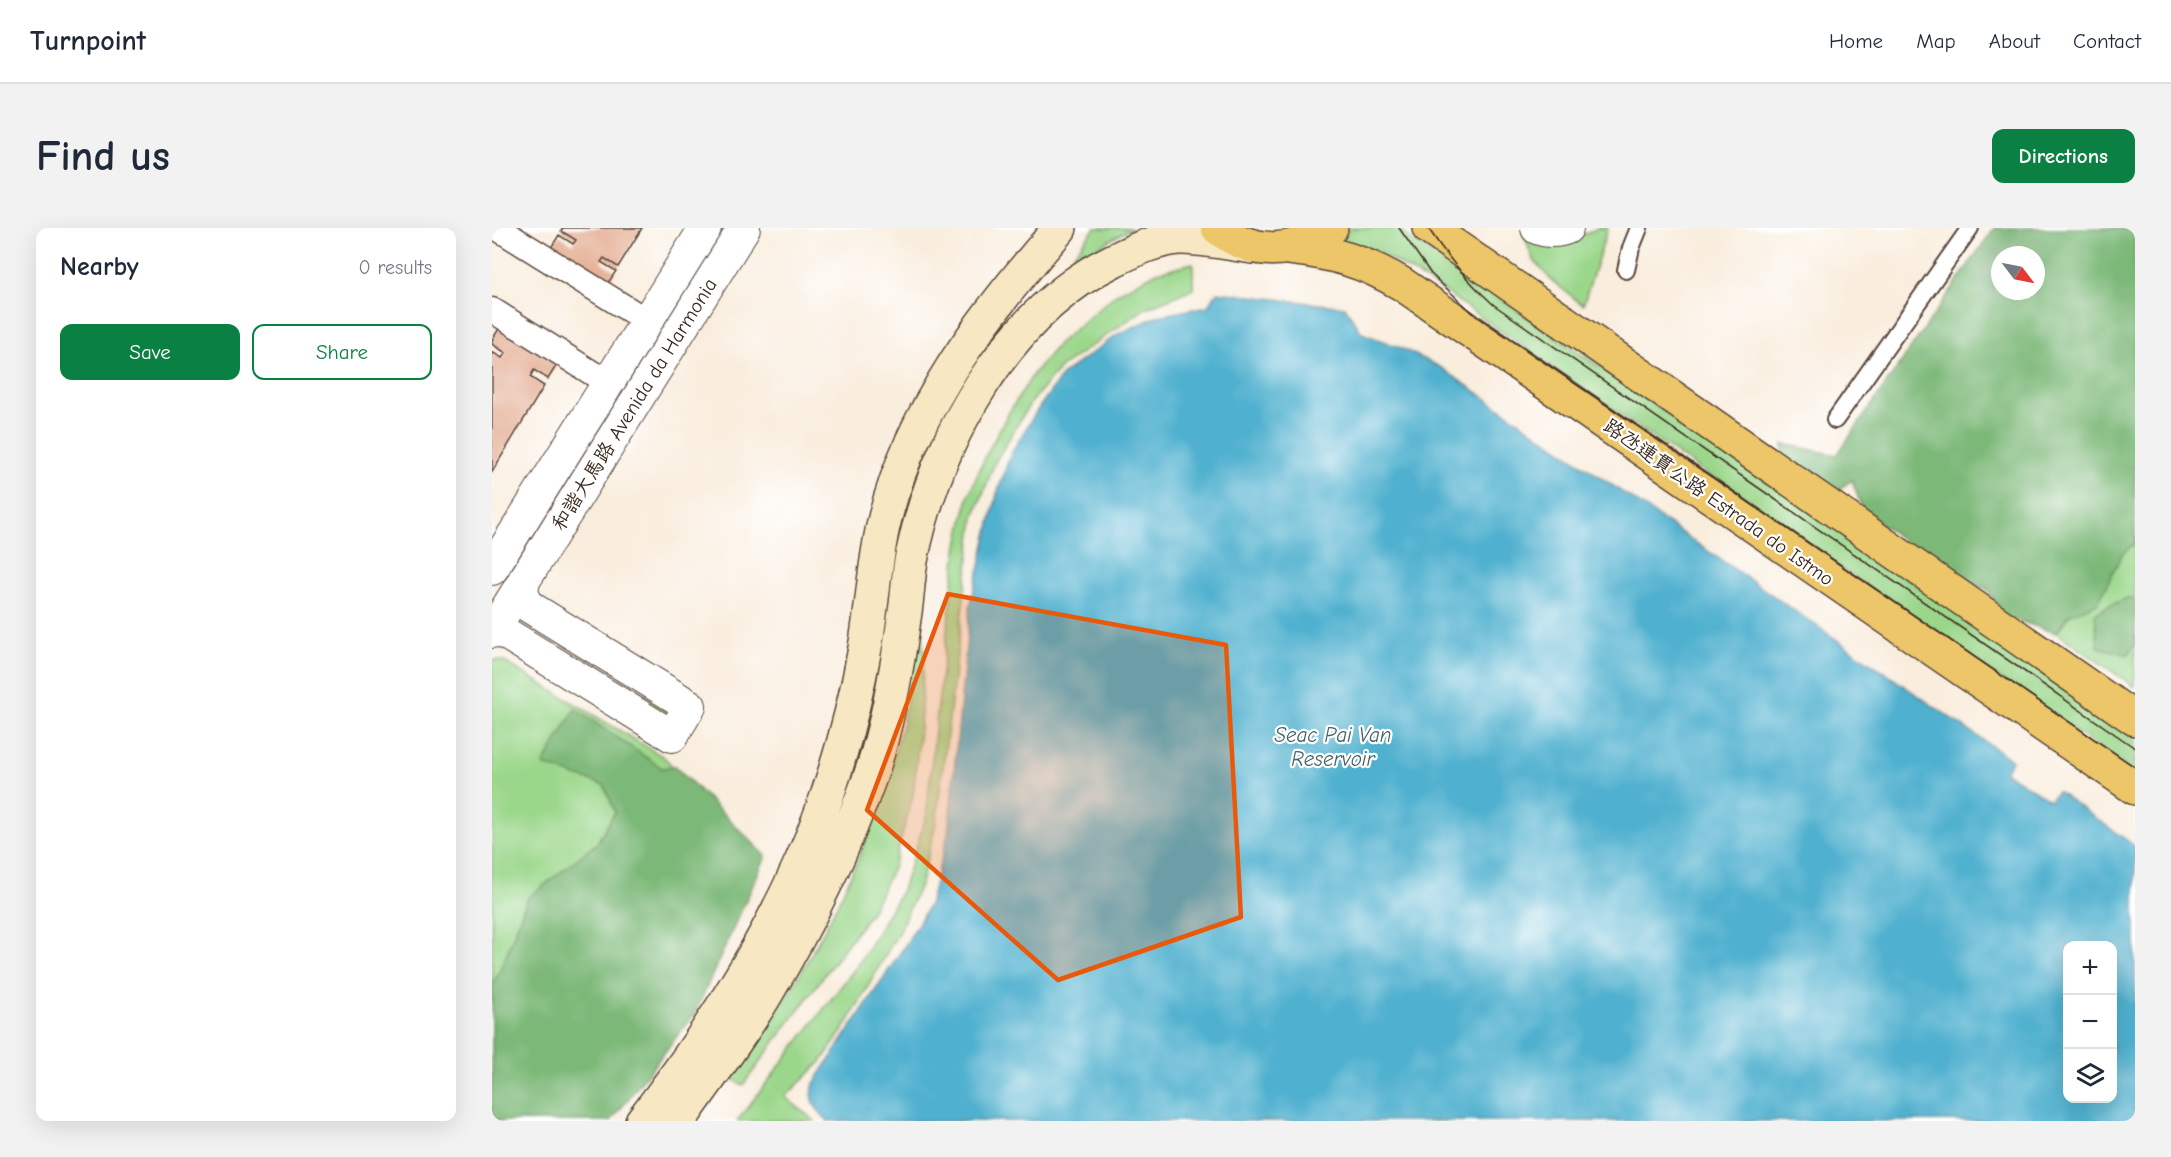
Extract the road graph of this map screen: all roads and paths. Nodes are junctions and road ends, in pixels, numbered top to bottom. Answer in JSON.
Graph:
{"nodes":[{"id":1,"x":497,"y":228,"type":"edge"},
{"id":2,"x":705,"y":228,"type":"edge"},
{"id":3,"x":744,"y":228,"type":"edge"},
{"id":4,"x":1060,"y":228,"type":"edge"},
{"id":5,"x":1218,"y":228,"type":"edge"},
{"id":6,"x":1331,"y":228,"type":"edge"},
{"id":7,"x":1429,"y":228,"type":"edge"},
{"id":8,"x":1537,"y":228,"type":"edge"},
{"id":9,"x":1567,"y":228,"type":"edge"},
{"id":10,"x":1639,"y":228,"type":"edge"},
{"id":11,"x":1970,"y":228,"type":"edge"},
{"id":12,"x":1252,"y":246,"type":"junction"},
{"id":13,"x":1289,"y":248,"type":"junction"},
{"id":14,"x":1626,"y":270,"type":"dead end"},
{"id":15,"x":492,"y":310,"type":"edge"},
{"id":16,"x":646,"y":321,"type":"junction"},
{"id":17,"x":608,"y":383,"type":"junction"},
{"id":18,"x":1835,"y":420,"type":"dead end"},
{"id":19,"x":501,"y":548,"type":"edge"},
{"id":20,"x":492,"y":569,"type":"edge"},
{"id":21,"x":524,"y":580,"type":"junction"},
{"id":22,"x":493,"y":627,"type":"edge"},
{"id":23,"x":2135,"y":719,"type":"edge"},
{"id":24,"x":2135,"y":788,"type":"edge"},
{"id":25,"x":642,"y":1121,"type":"edge"},
{"id":26,"x":679,"y":1121,"type":"edge"}],
"edges":[{"from":1,"to":16,"type":"street"},
{"from":2,"to":16,"type":"street","name":"和諧大馬路 Avenida da Harmonia"},
{"from":3,"to":21,"type":"street","name":"和諧大馬路 Avenida da Harmonia"},
{"from":4,"to":25,"type":"main road"},
{"from":5,"to":12,"type":"main road"},
{"from":6,"to":13,"type":"main road"},
{"from":7,"to":23,"type":"main road"},
{"from":8,"to":9,"type":"street"},
{"from":10,"to":14,"type":"lane"},
{"from":11,"to":18,"type":"lane"},
{"from":12,"to":13,"type":"main road","name":"路氹連貫公路 Estrada do Istmo"},
{"from":12,"to":26,"type":"main road"},
{"from":13,"to":24,"type":"main road","name":"路氹連貫公路 Estrada do Istmo"},
{"from":15,"to":17,"type":"street"},
{"from":16,"to":17,"type":"street","name":"和諧大馬路 Avenida da Harmonia"},
{"from":17,"to":19,"type":"street","name":"和諧大馬路 Avenida da Harmonia"},
{"from":19,"to":20,"type":"street","name":"和諧大馬路 Avenida da Harmonia"},
{"from":21,"to":22,"type":"street","name":"和諧大馬路 Avenida da Harmonia"},
{"from":21,"to":22,"type":"street","name":"和諧大馬路 Avenida da Harmonia"}]}
